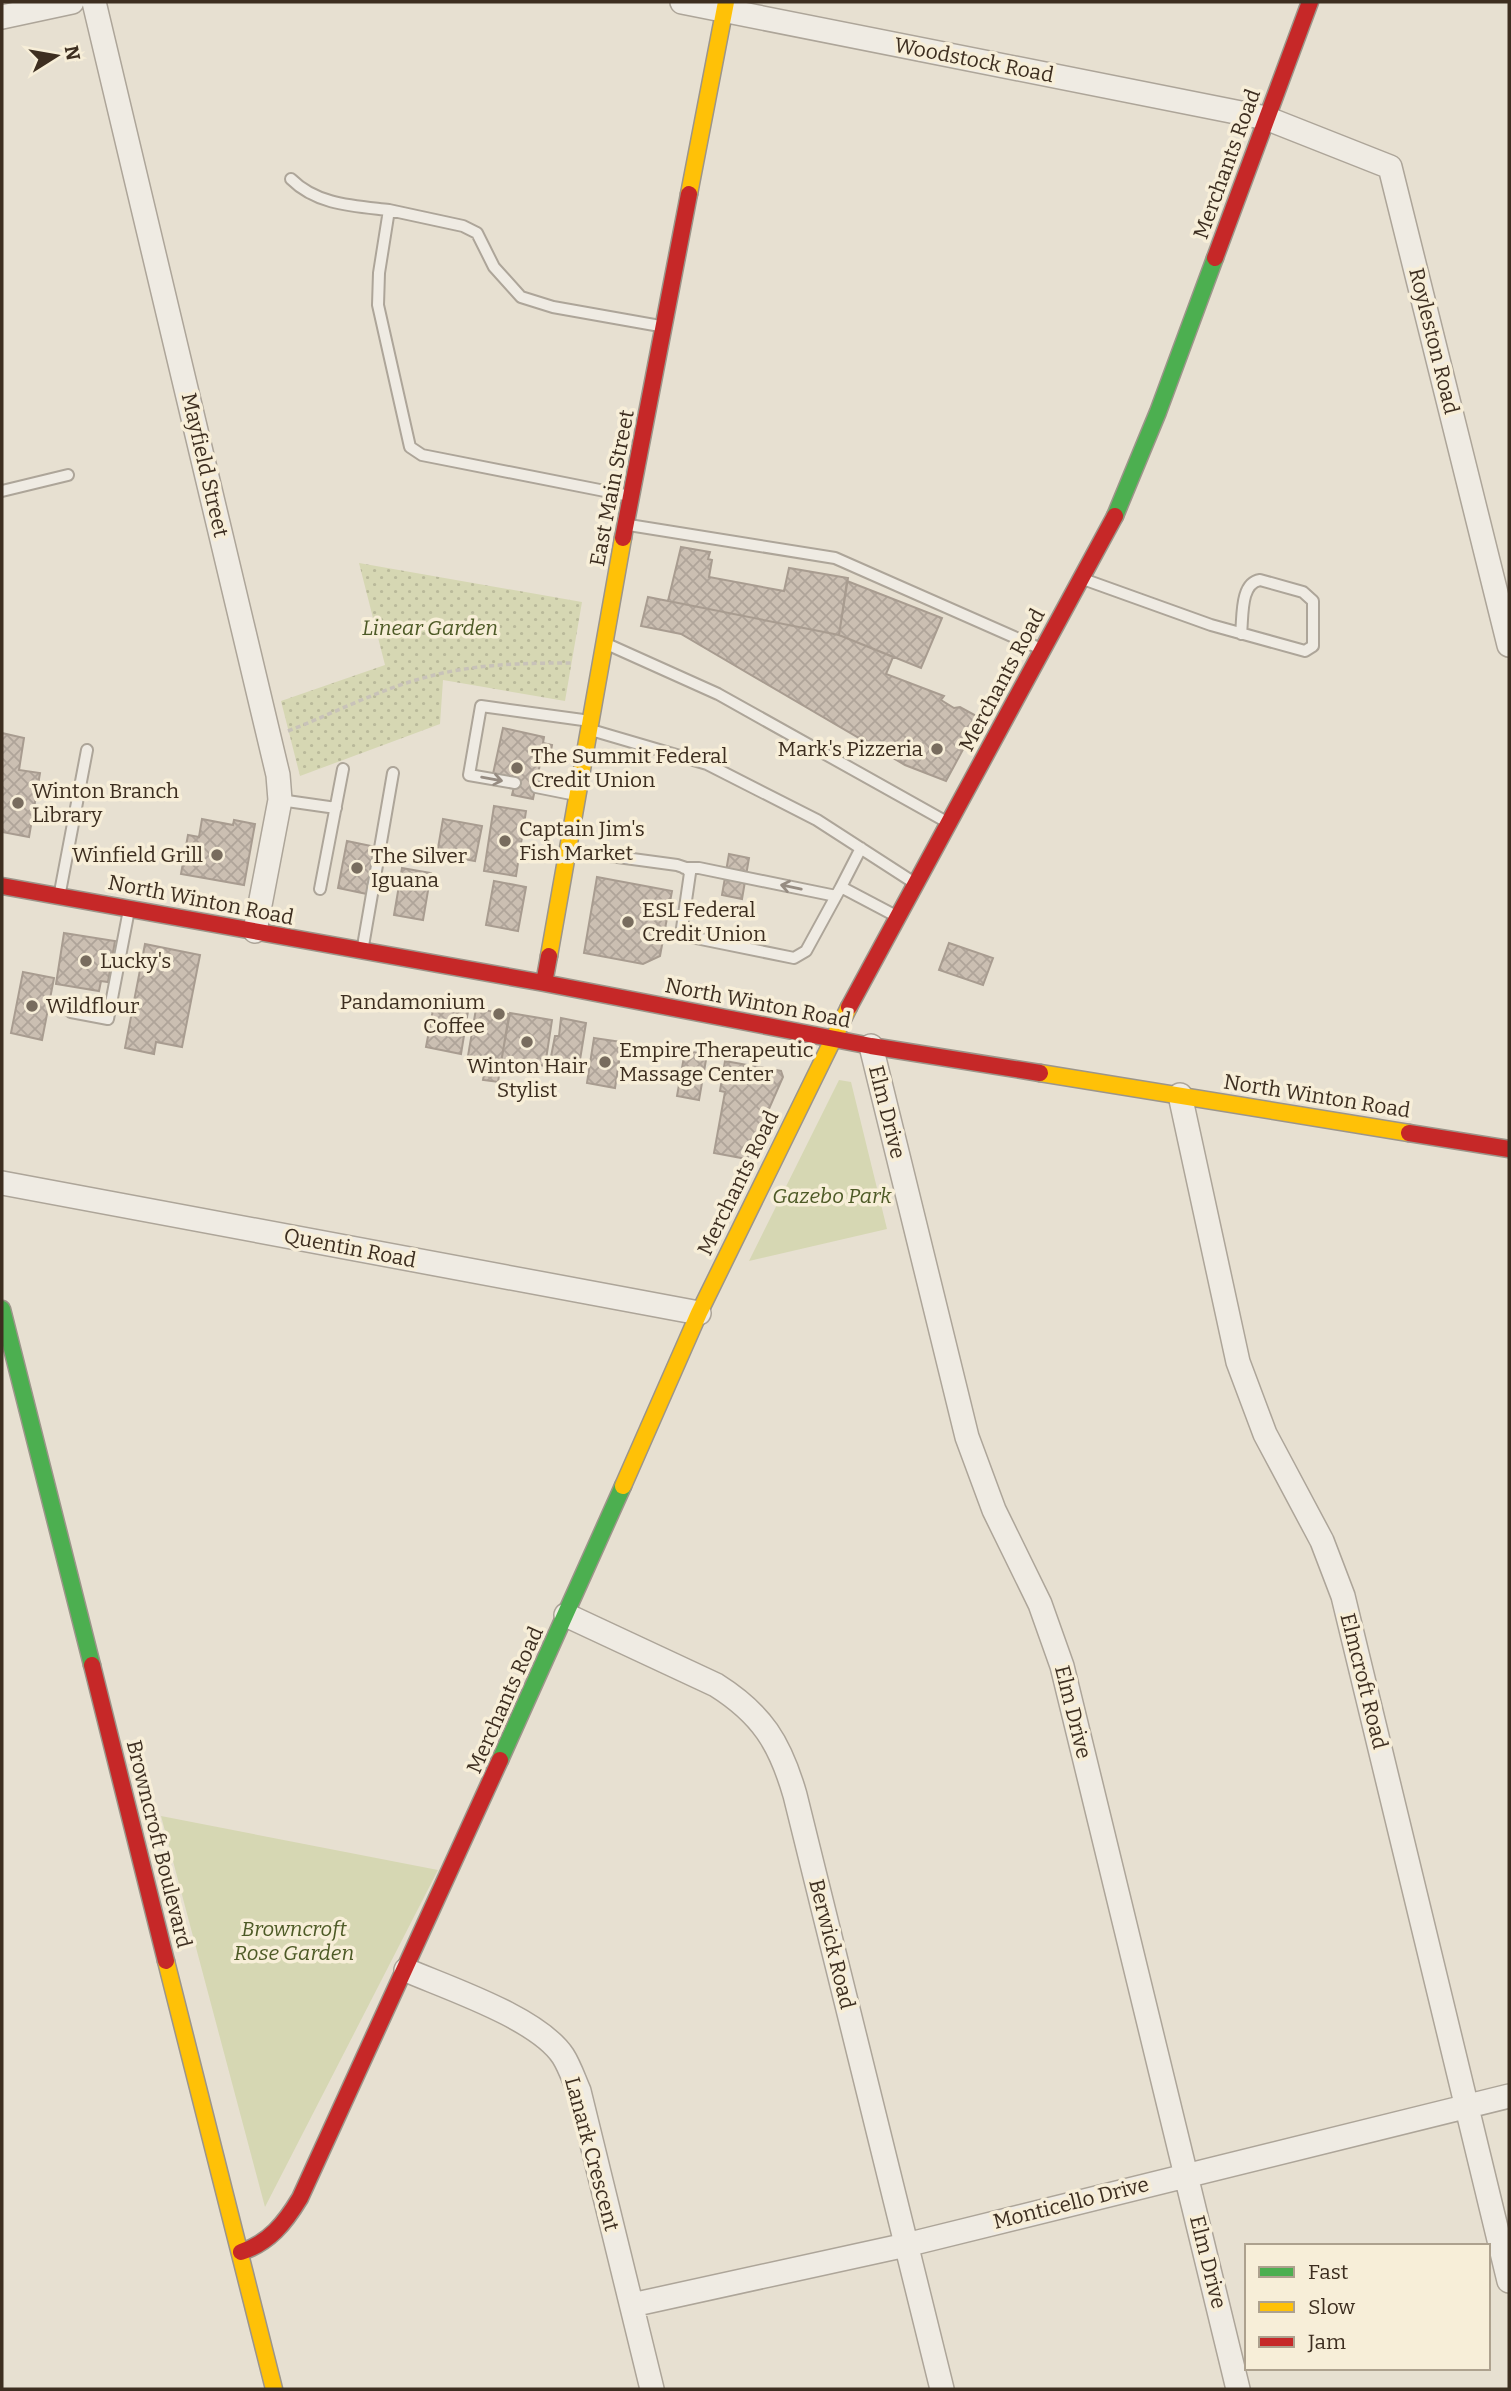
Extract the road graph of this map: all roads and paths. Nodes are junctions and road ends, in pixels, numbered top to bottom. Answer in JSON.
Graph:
{"nodes":[{"id":1,"x":72,"y":2,"type":"edge"},
{"id":2,"x":94,"y":2,"type":"edge"},
{"id":3,"x":682,"y":2,"type":"edge"},
{"id":4,"x":1310,"y":2,"type":"edge"},
{"id":5,"x":726,"y":6,"type":"edge"},
{"id":6,"x":2,"y":17,"type":"edge"},
{"id":7,"x":1266,"y":118,"type":"junction"},
{"id":8,"x":291,"y":179,"type":"dead end"},
{"id":9,"x":389,"y":210,"type":"junction"},
{"id":10,"x":665,"y":327,"type":"junction"},
{"id":11,"x":68,"y":475,"type":"dead end"},
{"id":12,"x":2,"y":491,"type":"edge"},
{"id":13,"x":632,"y":496,"type":"junction"},
{"id":14,"x":626,"y":524,"type":"junction"},
{"id":15,"x":1080,"y":578,"type":"junction"},
{"id":16,"x":1241,"y":634,"type":"junction"},
{"id":17,"x":603,"y":642,"type":"junction"},
{"id":18,"x":1509,"y":645,"type":"edge"},
{"id":19,"x":1042,"y":649,"type":"junction"},
{"id":20,"x":572,"y":663,"type":"dead end"},
{"id":21,"x":589,"y":725,"type":"junction"},
{"id":22,"x":283,"y":733,"type":"dead end"},
{"id":23,"x":87,"y":750,"type":"dead end"},
{"id":24,"x":343,"y":769,"type":"dead end"},
{"id":25,"x":393,"y":773,"type":"dead end"},
{"id":26,"x":515,"y":783,"type":"dead end"},
{"id":27,"x":536,"y":787,"type":"dead end"},
{"id":28,"x":577,"y":795,"type":"junction"},
{"id":29,"x":280,"y":800,"type":"junction"},
{"id":30,"x":336,"y":807,"type":"junction"},
{"id":31,"x":949,"y":823,"type":"junction"},
{"id":32,"x":861,"y":848,"type":"junction"},
{"id":33,"x":567,"y":850,"type":"junction"},
{"id":34,"x":684,"y":868,"type":"junction"},
{"id":35,"x":916,"y":883,"type":"junction"},
{"id":36,"x":2,"y":886,"type":"edge"},
{"id":37,"x":320,"y":889,"type":"dead end"},
{"id":38,"x":839,"y":891,"type":"junction"},
{"id":39,"x":60,"y":896,"type":"junction"},
{"id":40,"x":130,"y":908,"type":"junction"},
{"id":41,"x":897,"y":917,"type":"junction"},
{"id":42,"x":255,"y":931,"type":"junction"},
{"id":43,"x":362,"y":952,"type":"junction"},
{"id":44,"x":544,"y":983,"type":"junction"},
{"id":45,"x":71,"y":1012,"type":"dead end"},
{"id":46,"x":831,"y":1039,"type":"junction"},
{"id":47,"x":871,"y":1046,"type":"junction"},
{"id":48,"x":1180,"y":1095,"type":"junction"},
{"id":49,"x":1509,"y":1149,"type":"edge"},
{"id":50,"x":2,"y":1182,"type":"edge"},
{"id":51,"x":2,"y":1309,"type":"edge"},
{"id":52,"x":699,"y":1313,"type":"junction"},
{"id":53,"x":566,"y":1615,"type":"junction"},
{"id":54,"x":406,"y":1970,"type":"junction"},
{"id":55,"x":1509,"y":2095,"type":"edge"},
{"id":56,"x":1466,"y":2106,"type":"junction"},
{"id":57,"x":1186,"y":2174,"type":"junction"},
{"id":58,"x":906,"y":2245,"type":"junction"},
{"id":59,"x":241,"y":2252,"type":"junction"},
{"id":60,"x":1509,"y":2281,"type":"edge"},
{"id":61,"x":632,"y":2305,"type":"junction"},
{"id":62,"x":274,"y":2389,"type":"edge"},
{"id":63,"x":652,"y":2389,"type":"edge"},
{"id":64,"x":942,"y":2389,"type":"edge"},
{"id":65,"x":1238,"y":2389,"type":"edge"}],
"edges":[{"from":1,"to":6,"type":"street"},
{"from":2,"to":29,"type":"street","name":"Mayfield Street"},
{"from":3,"to":5,"type":"street","name":"Woodstock Road"},
{"from":4,"to":7,"type":"main road","name":"Merchants Road"},
{"from":5,"to":7,"type":"street","name":"Woodstock Road"},
{"from":5,"to":10,"type":"main road","name":"East Main Street"},
{"from":7,"to":15,"type":"main road","name":"Merchants Road"},
{"from":7,"to":18,"type":"street","name":"Royleston Road"},
{"from":8,"to":9,"type":"lane"},
{"from":9,"to":10,"type":"lane"},
{"from":9,"to":13,"type":"lane"},
{"from":10,"to":13,"type":"main road","name":"East Main Street"},
{"from":11,"to":12,"type":"lane"},
{"from":13,"to":14,"type":"main road","name":"East Main Street"},
{"from":14,"to":17,"type":"main road","name":"East Main Street"},
{"from":14,"to":19,"type":"lane"},
{"from":15,"to":16,"type":"lane"},
{"from":15,"to":19,"type":"main road","name":"Merchants Road"},
{"from":16,"to":16,"type":"lane"},
{"from":17,"to":21,"type":"main road","name":"East Main Street"},
{"from":17,"to":31,"type":"lane"},
{"from":19,"to":31,"type":"main road","name":"Merchants Road"},
{"from":20,"to":22,"type":"path"},
{"from":21,"to":26,"type":"lane","one_way":true},
{"from":21,"to":28,"type":"main road","name":"East Main Street"},
{"from":21,"to":32,"type":"lane"},
{"from":23,"to":39,"type":"lane"},
{"from":24,"to":30,"type":"lane"},
{"from":25,"to":43,"type":"lane"},
{"from":27,"to":28,"type":"lane"},
{"from":28,"to":33,"type":"main road","name":"East Main Street"},
{"from":29,"to":30,"type":"lane"},
{"from":29,"to":42,"type":"street","name":"Mayfield Street"},
{"from":30,"to":37,"type":"lane"},
{"from":31,"to":35,"type":"main road","name":"Merchants Road"},
{"from":32,"to":35,"type":"lane"},
{"from":32,"to":38,"type":"lane"},
{"from":33,"to":34,"type":"lane"},
{"from":33,"to":44,"type":"main road","name":"East Main Street"},
{"from":38,"to":34,"type":"lane","one_way":true},
{"from":34,"to":38,"type":"lane"},
{"from":35,"to":41,"type":"main road","name":"Merchants Road"},
{"from":36,"to":39,"type":"main road","name":"North Winton Road"},
{"from":38,"to":41,"type":"lane"},
{"from":39,"to":40,"type":"main road","name":"North Winton Road"},
{"from":40,"to":42,"type":"main road","name":"North Winton Road"},
{"from":40,"to":45,"type":"lane"},
{"from":41,"to":46,"type":"main road","name":"Merchants Road"},
{"from":42,"to":43,"type":"main road","name":"North Winton Road"},
{"from":43,"to":44,"type":"main road","name":"North Winton Road"},
{"from":44,"to":46,"type":"main road","name":"North Winton Road"},
{"from":46,"to":47,"type":"main road","name":"North Winton Road"},
{"from":46,"to":52,"type":"main road","name":"Merchants Road"},
{"from":47,"to":48,"type":"main road","name":"North Winton Road"},
{"from":47,"to":57,"type":"street","name":"Elm Drive"},
{"from":48,"to":49,"type":"main road","name":"North Winton Road"},
{"from":48,"to":56,"type":"street","name":"Elmcroft Road"},
{"from":50,"to":52,"type":"street","name":"Quentin Road"},
{"from":51,"to":59,"type":"main road","name":"Browncroft Boulevard"},
{"from":52,"to":53,"type":"main road","name":"Merchants Road"},
{"from":53,"to":54,"type":"main road","name":"Merchants Road"},
{"from":53,"to":58,"type":"street","name":"Berwick Road"},
{"from":54,"to":59,"type":"main road","name":"Merchants Road"},
{"from":54,"to":61,"type":"street","name":"Lanark Crescent"},
{"from":55,"to":56,"type":"street","name":"Monticello Drive"},
{"from":56,"to":57,"type":"street","name":"Monticello Drive"},
{"from":56,"to":60,"type":"street","name":"Elmcroft Road"},
{"from":57,"to":58,"type":"street","name":"Monticello Drive"},
{"from":57,"to":65,"type":"street","name":"Elm Drive"},
{"from":58,"to":61,"type":"street","name":"Monticello Drive"},
{"from":58,"to":64,"type":"street","name":"Berwick Road"},
{"from":59,"to":62,"type":"main road","name":"Browncroft Boulevard"},
{"from":61,"to":63,"type":"street","name":"Lanark Crescent"}]}
